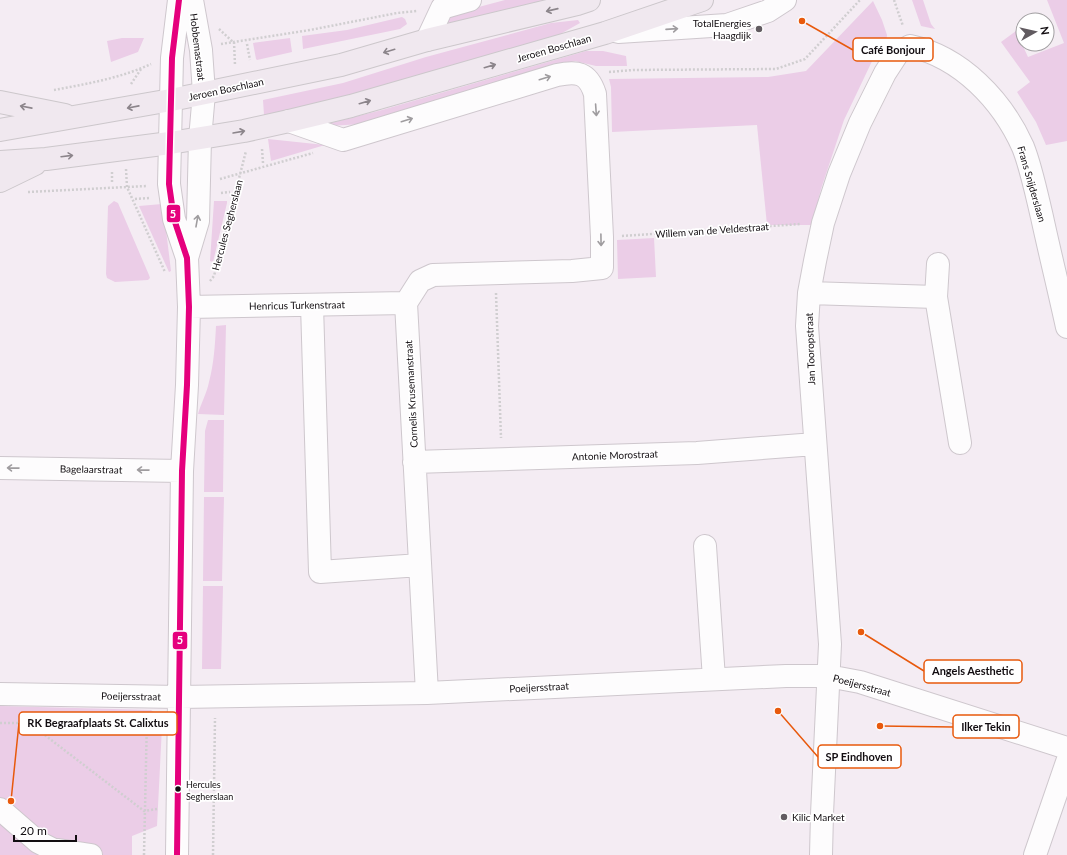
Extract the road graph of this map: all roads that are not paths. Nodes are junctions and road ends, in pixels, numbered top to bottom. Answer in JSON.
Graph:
{"nodes":[{"id":1,"x":179,"y":0,"type":"edge"},
{"id":2,"x":192,"y":0,"type":"edge"},
{"id":3,"x":470,"y":0,"type":"edge"},
{"id":4,"x":589,"y":0,"type":"edge"},
{"id":5,"x":702,"y":0,"type":"edge"},
{"id":6,"x":785,"y":0,"type":"edge"},
{"id":7,"x":605,"y":33,"type":"junction"},
{"id":8,"x":427,"y":40,"type":"junction"},
{"id":9,"x":910,"y":46,"type":"joint"},
{"id":10,"x":204,"y":94,"type":"junction"},
{"id":11,"x":171,"y":100,"type":"junction"},
{"id":12,"x":0,"y":102,"type":"edge"},
{"id":13,"x":78,"y":117,"type":"junction"},
{"id":14,"x":289,"y":121,"type":"junction"},
{"id":15,"x":0,"y":130,"type":"edge"},
{"id":16,"x":200,"y":139,"type":"junction"},
{"id":17,"x":170,"y":143,"type":"junction"},
{"id":18,"x":46,"y":158,"type":"junction"},
{"id":19,"x":0,"y":162,"type":"edge"},
{"id":20,"x":0,"y":180,"type":"edge"},
{"id":21,"x":187,"y":258,"type":"junction"},
{"id":22,"x":938,"y":264,"type":"dead end"},
{"id":23,"x":809,"y":293,"type":"junction"},
{"id":24,"x":936,"y":297,"type":"junction"},
{"id":25,"x":406,"y":303,"type":"junction"},
{"id":26,"x":312,"y":304,"type":"junction"},
{"id":27,"x":189,"y":307,"type":"junction"},
{"id":28,"x":1067,"y":327,"type":"edge"},
{"id":29,"x":960,"y":443,"type":"dead end"},
{"id":30,"x":815,"y":444,"type":"junction"},
{"id":31,"x":414,"y":462,"type":"junction"},
{"id":32,"x":0,"y":468,"type":"edge"},
{"id":33,"x":182,"y":471,"type":"junction"},
{"id":34,"x":705,"y":546,"type":"dead end"},
{"id":35,"x":420,"y":565,"type":"junction"},
{"id":36,"x":828,"y":676,"type":"junction"},
{"id":37,"x":714,"y":679,"type":"junction"},
{"id":38,"x":427,"y":693,"type":"junction"},
{"id":39,"x":0,"y":694,"type":"edge"},
{"id":40,"x":180,"y":697,"type":"junction"},
{"id":41,"x":1067,"y":748,"type":"edge"},
{"id":42,"x":1067,"y":762,"type":"edge"},
{"id":43,"x":0,"y":809,"type":"edge"},
{"id":44,"x":51,"y":853,"type":"edge"},
{"id":45,"x":91,"y":855,"type":"edge"},
{"id":46,"x":177,"y":855,"type":"edge"},
{"id":47,"x":821,"y":855,"type":"edge"},
{"id":48,"x":1035,"y":855,"type":"edge"}],
"edges":[{"from":1,"to":11,"type":"street","name":"Hobbemastraat"},
{"from":2,"to":10,"type":"street","name":"Hobbemastraat"},
{"from":3,"to":8,"type":"street"},
{"from":4,"to":8,"type":"main road","name":"Jeroen Boschlaan","one_way":true},
{"from":5,"to":7,"type":"main road","name":"Jeroen Boschlaan"},
{"from":7,"to":6,"type":"street","one_way":true},
{"from":14,"to":7,"type":"main road","name":"Jeroen Boschlaan","one_way":true},
{"from":8,"to":10,"type":"main road","name":"Jeroen Boschlaan","one_way":true},
{"from":9,"to":23,"type":"street","name":"Jan Tooropstraat"},
{"from":9,"to":28,"type":"street","name":"Frans Snijderslaan"},
{"from":10,"to":11,"type":"main road","name":"Jeroen Boschlaan"},
{"from":10,"to":16,"type":"street","name":"Hobbemastraat"},
{"from":11,"to":13,"type":"main road","name":"Jeroen Boschlaan","one_way":true},
{"from":11,"to":17,"type":"street","name":"Hobbemastraat"},
{"from":13,"to":12,"type":"main road","one_way":true},
{"from":13,"to":15,"type":"main road","name":"Jeroen Boschlaan"},
{"from":16,"to":14,"type":"main road","name":"Jeroen Boschlaan","one_way":true},
{"from":14,"to":25,"type":"street","one_way":true},
{"from":16,"to":17,"type":"main road","name":"Jeroen Boschlaan"},
{"from":21,"to":16,"type":"street","one_way":true},
{"from":18,"to":17,"type":"main road","name":"Jeroen Boschlaan","one_way":true},
{"from":17,"to":21,"type":"street"},
{"from":18,"to":19,"type":"main road","name":"Jeroen Boschlaan"},
{"from":18,"to":20,"type":"main road"},
{"from":21,"to":27,"type":"street"},
{"from":22,"to":24,"type":"street"},
{"from":23,"to":24,"type":"street"},
{"from":23,"to":30,"type":"street","name":"Jan Tooropstraat"},
{"from":24,"to":29,"type":"street"},
{"from":25,"to":26,"type":"street","name":"Henricus Turkenstraat"},
{"from":25,"to":31,"type":"street","name":"Cornelis Krusemanstraat"},
{"from":26,"to":27,"type":"street","name":"Henricus Turkenstraat"},
{"from":26,"to":35,"type":"street"},
{"from":27,"to":33,"type":"street"},
{"from":30,"to":31,"type":"street","name":"Antonie Morostraat"},
{"from":30,"to":36,"type":"street","name":"Jan Tooropstraat"},
{"from":31,"to":35,"type":"street","name":"Cornelis Krusemanstraat"},
{"from":33,"to":32,"type":"street","name":"Bagelaarstraat","one_way":true},
{"from":33,"to":40,"type":"street"},
{"from":34,"to":37,"type":"street"},
{"from":35,"to":38,"type":"street","name":"Cornelis Krusemanstraat"},
{"from":36,"to":37,"type":"street","name":"Poeijersstraat"},
{"from":36,"to":41,"type":"street","name":"Poeijersstraat"},
{"from":36,"to":47,"type":"street","name":"Jan Tooropstraat"},
{"from":37,"to":38,"type":"street","name":"Poeijersstraat"},
{"from":38,"to":40,"type":"street","name":"Poeijersstraat"},
{"from":39,"to":40,"type":"street","name":"Poeijersstraat"},
{"from":40,"to":46,"type":"street"},
{"from":42,"to":48,"type":"street"},
{"from":43,"to":44,"type":"street"},
{"from":44,"to":45,"type":"street"}]}
